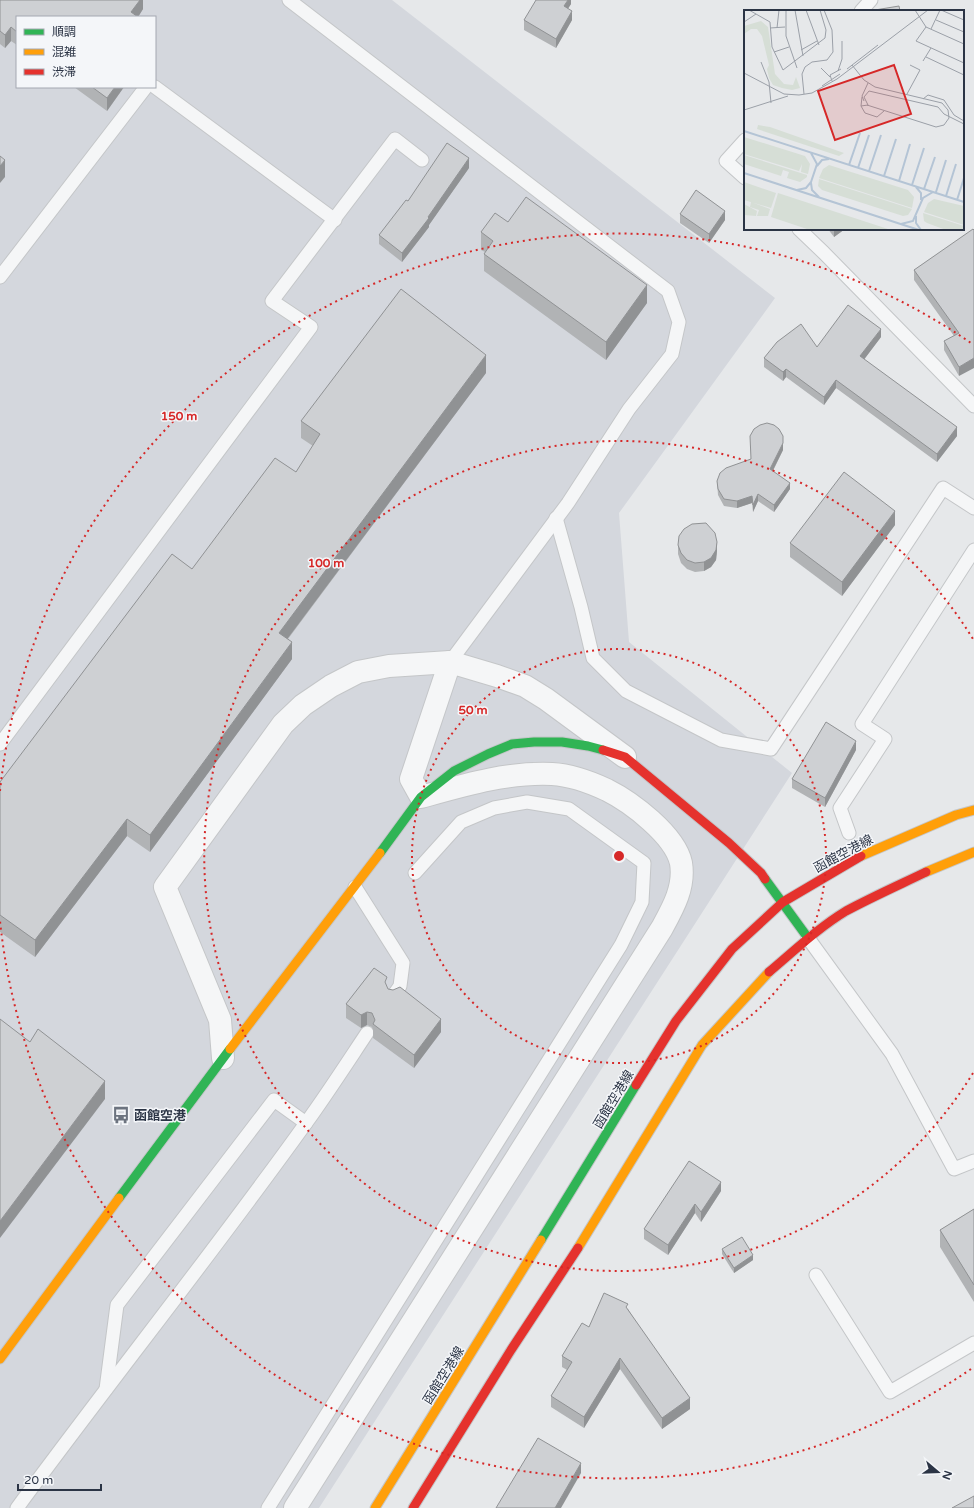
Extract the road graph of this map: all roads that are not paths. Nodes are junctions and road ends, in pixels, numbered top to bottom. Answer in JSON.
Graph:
{"nodes":[{"id":1,"x":289,"y":0,"type":"edge"},
{"id":2,"x":871,"y":0,"type":"edge"},
{"id":3,"x":862,"y":10,"type":"edge"},
{"id":4,"x":145,"y":88,"type":"edge"},
{"id":5,"x":156,"y":88,"type":"edge"},
{"id":6,"x":744,"y":141,"type":"edge"},
{"id":7,"x":422,"y":160,"type":"dead end"},
{"id":8,"x":744,"y":177,"type":"edge"},
{"id":9,"x":335,"y":220,"type":"junction"},
{"id":10,"x":800,"y":230,"type":"edge"},
{"id":11,"x":0,"y":277,"type":"edge"},
{"id":12,"x":974,"y":406,"type":"edge"},
{"id":13,"x":974,"y":508,"type":"edge"},
{"id":14,"x":556,"y":518,"type":"junction"},
{"id":15,"x":974,"y":550,"type":"edge"},
{"id":16,"x":450,"y":662,"type":"junction"},
{"id":17,"x":0,"y":744,"type":"edge"},
{"id":18,"x":625,"y":757,"type":"junction"},
{"id":19,"x":421,"y":796,"type":"junction"},
{"id":20,"x":974,"y":810,"type":"edge"},
{"id":21,"x":849,"y":834,"type":"dead end"},
{"id":22,"x":974,"y":852,"type":"edge"},
{"id":23,"x":415,"y":873,"type":"dead end"},
{"id":24,"x":355,"y":887,"type":"junction"},
{"id":25,"x":783,"y":902,"type":"junction"},
{"id":26,"x":808,"y":938,"type":"junction"},
{"id":27,"x":393,"y":996,"type":"edge"},
{"id":28,"x":367,"y":1033,"type":"edge"},
{"id":29,"x":223,"y":1058,"type":"junction"},
{"id":30,"x":306,"y":1123,"type":"junction"},
{"id":31,"x":974,"y":1161,"type":"edge"},
{"id":32,"x":816,"y":1275,"type":"dead end"},
{"id":33,"x":974,"y":1343,"type":"edge"},
{"id":34,"x":0,"y":1359,"type":"edge"},
{"id":35,"x":106,"y":1391,"type":"junction"},
{"id":36,"x":17,"y":1508,"type":"edge"},
{"id":37,"x":268,"y":1508,"type":"edge"},
{"id":38,"x":295,"y":1508,"type":"edge"},
{"id":39,"x":375,"y":1508,"type":"edge"},
{"id":40,"x":413,"y":1508,"type":"edge"}],
"edges":[{"from":1,"to":14,"type":"lane"},
{"from":2,"to":3,"type":"lane"},
{"from":4,"to":11,"type":"lane"},
{"from":5,"to":9,"type":"lane"},
{"from":6,"to":8,"type":"lane"},
{"from":7,"to":9,"type":"lane"},
{"from":9,"to":17,"type":"lane"},
{"from":10,"to":12,"type":"lane"},
{"from":13,"to":14,"type":"lane"},
{"from":14,"to":16,"type":"lane"},
{"from":15,"to":21,"type":"lane"},
{"from":16,"to":18,"type":"street"},
{"from":16,"to":19,"type":"street"},
{"from":16,"to":29,"type":"street"},
{"from":18,"to":19,"type":"main road"},
{"from":18,"to":25,"type":"main road"},
{"from":19,"to":24,"type":"main road"},
{"from":19,"to":38,"type":"street"},
{"from":20,"to":25,"type":"main road","name":"函館空港線"},
{"from":22,"to":26,"type":"main road"},
{"from":23,"to":37,"type":"lane"},
{"from":24,"to":27,"type":"lane"},
{"from":24,"to":29,"type":"main road"},
{"from":25,"to":26,"type":"main road"},
{"from":25,"to":39,"type":"main road","name":"函館空港線"},
{"from":26,"to":31,"type":"lane"},
{"from":26,"to":40,"type":"main road"},
{"from":28,"to":30,"type":"lane"},
{"from":29,"to":34,"type":"main road"},
{"from":30,"to":35,"type":"lane"},
{"from":30,"to":35,"type":"lane"},
{"from":32,"to":33,"type":"lane"},
{"from":35,"to":36,"type":"lane"}]}
